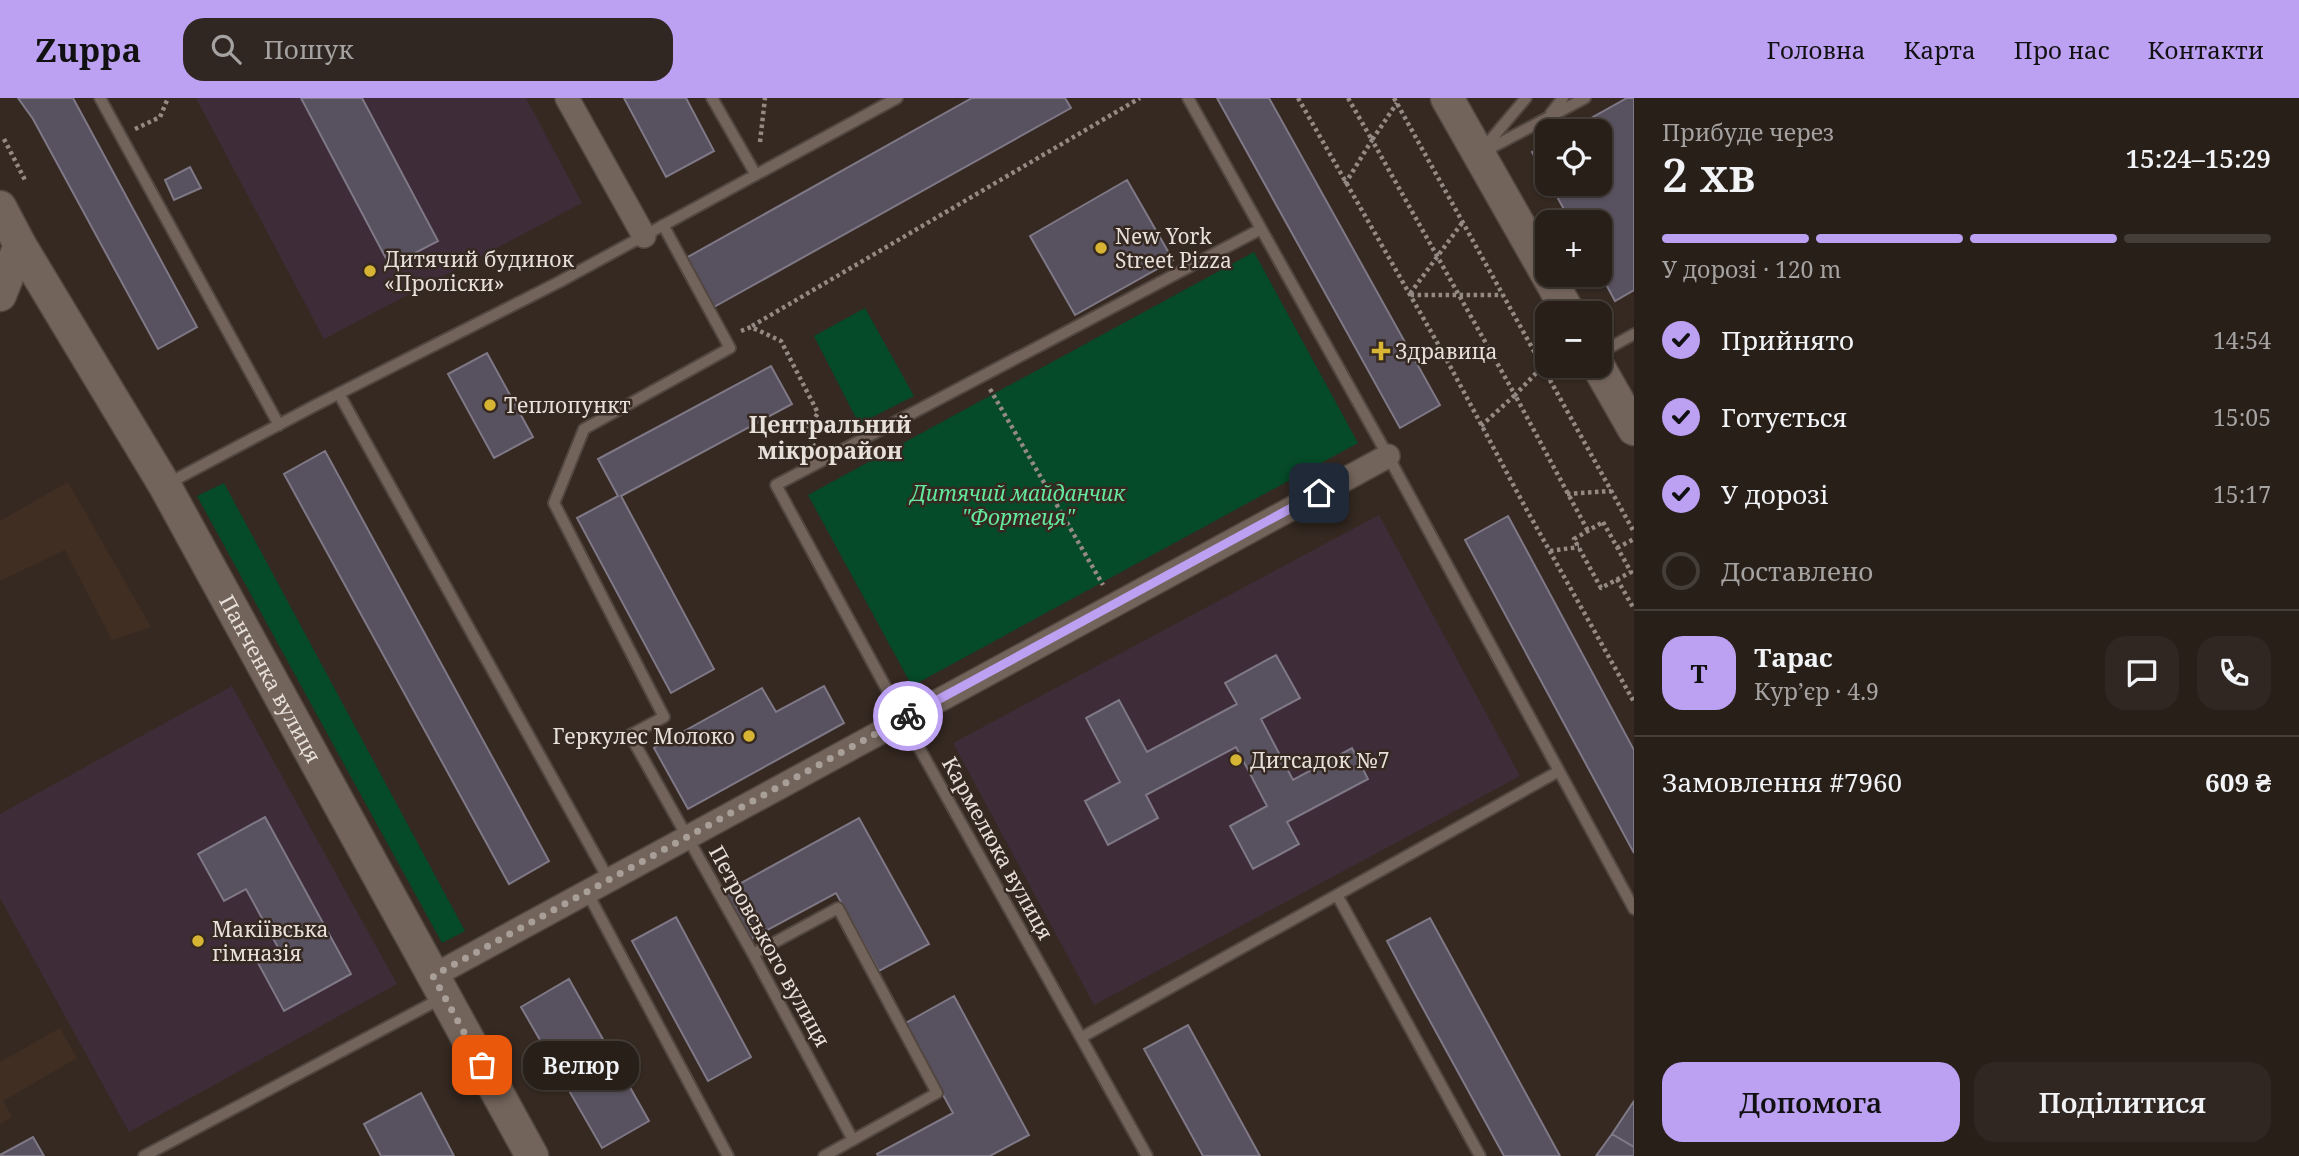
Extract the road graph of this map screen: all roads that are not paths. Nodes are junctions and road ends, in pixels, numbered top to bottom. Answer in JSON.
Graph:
{"nodes":[{"id":1,"x":100,"y":98,"type":"edge"},
{"id":2,"x":567,"y":98,"type":"edge"},
{"id":3,"x":712,"y":98,"type":"edge"},
{"id":4,"x":897,"y":98,"type":"edge"},
{"id":5,"x":1188,"y":98,"type":"edge"},
{"id":6,"x":1447,"y":98,"type":"edge"},
{"id":7,"x":1526,"y":98,"type":"edge"},
{"id":8,"x":1563,"y":98,"type":"edge"},
{"id":9,"x":1585,"y":98,"type":"edge"},
{"id":10,"x":1547,"y":117,"type":"junction"},
{"id":11,"x":1478,"y":155,"type":"junction"},
{"id":12,"x":755,"y":175,"type":"junction"},
{"id":13,"x":0,"y":207,"type":"edge"},
{"id":14,"x":1261,"y":229,"type":"junction"},
{"id":15,"x":653,"y":231,"type":"junction"},
{"id":16,"x":20,"y":245,"type":"junction"},
{"id":17,"x":0,"y":295,"type":"edge"},
{"id":18,"x":1562,"y":301,"type":"edge"},
{"id":19,"x":1634,"y":334,"type":"edge"},
{"id":20,"x":1612,"y":346,"type":"edge"},
{"id":21,"x":1605,"y":378,"type":"edge"},
{"id":22,"x":339,"y":394,"type":"junction"},
{"id":23,"x":279,"y":425,"type":"junction"},
{"id":24,"x":1634,"y":429,"type":"edge"},
{"id":25,"x":1388,"y":456,"type":"junction"},
{"id":26,"x":165,"y":486,"type":"junction"},
{"id":27,"x":903,"y":719,"type":"junction"},
{"id":28,"x":1559,"y":771,"type":"junction"},
{"id":29,"x":688,"y":837,"type":"junction"},
{"id":30,"x":609,"y":880,"type":"junction"},
{"id":31,"x":587,"y":892,"type":"junction"},
{"id":32,"x":1337,"y":895,"type":"junction"},
{"id":33,"x":1634,"y":909,"type":"edge"},
{"id":34,"x":753,"y":954,"type":"junction"},
{"id":35,"x":439,"y":987,"type":"junction"},
{"id":36,"x":1082,"y":1037,"type":"junction"},
{"id":37,"x":853,"y":1140,"type":"junction"},
{"id":38,"x":144,"y":1156,"type":"edge"},
{"id":39,"x":532,"y":1156,"type":"edge"},
{"id":40,"x":728,"y":1156,"type":"edge"},
{"id":41,"x":824,"y":1156,"type":"edge"},
{"id":42,"x":1147,"y":1156,"type":"edge"},
{"id":43,"x":1480,"y":1156,"type":"edge"}],
"edges":[{"from":1,"to":23,"type":"lane"},
{"from":2,"to":15,"type":"street"},
{"from":3,"to":12,"type":"lane"},
{"from":4,"to":12,"type":"lane"},
{"from":5,"to":14,"type":"lane"},
{"from":6,"to":11,"type":"street"},
{"from":7,"to":11,"type":"lane"},
{"from":8,"to":10,"type":"lane"},
{"from":9,"to":10,"type":"lane"},
{"from":10,"to":11,"type":"lane"},
{"from":11,"to":18,"type":"street"},
{"from":12,"to":15,"type":"lane"},
{"from":13,"to":16,"type":"street","name":"Панченка вулиця"},
{"from":14,"to":25,"type":"lane"},
{"from":14,"to":27,"type":"lane","name":"Кармелюка вулиця"},
{"from":15,"to":22,"type":"lane"},
{"from":15,"to":29,"type":"lane","name":"Петровського вулиця"},
{"from":16,"to":17,"type":"street"},
{"from":16,"to":26,"type":"street","name":"Панченка вулиця"},
{"from":19,"to":20,"type":"lane"},
{"from":21,"to":24,"type":"street"},
{"from":22,"to":23,"type":"lane"},
{"from":22,"to":30,"type":"lane"},
{"from":23,"to":26,"type":"lane"},
{"from":25,"to":27,"type":"street"},
{"from":25,"to":28,"type":"lane"},
{"from":26,"to":35,"type":"street","name":"Панченка вулиця"},
{"from":27,"to":29,"type":"street"},
{"from":27,"to":36,"type":"lane","name":"Кармелюка вулиця"},
{"from":28,"to":32,"type":"lane"},
{"from":28,"to":33,"type":"lane"},
{"from":29,"to":30,"type":"street"},
{"from":29,"to":34,"type":"lane","name":"Петровського вулиця"},
{"from":30,"to":31,"type":"street"},
{"from":31,"to":35,"type":"street"},
{"from":31,"to":40,"type":"lane"},
{"from":32,"to":36,"type":"lane"},
{"from":32,"to":43,"type":"lane"},
{"from":34,"to":37,"type":"lane","name":"Петровського вулиця"},
{"from":34,"to":37,"type":"lane"},
{"from":35,"to":38,"type":"lane"},
{"from":35,"to":39,"type":"street","name":"Панченка вулиця"},
{"from":36,"to":42,"type":"lane","name":"Кармелюка вулиця"},
{"from":37,"to":41,"type":"lane"}]}
